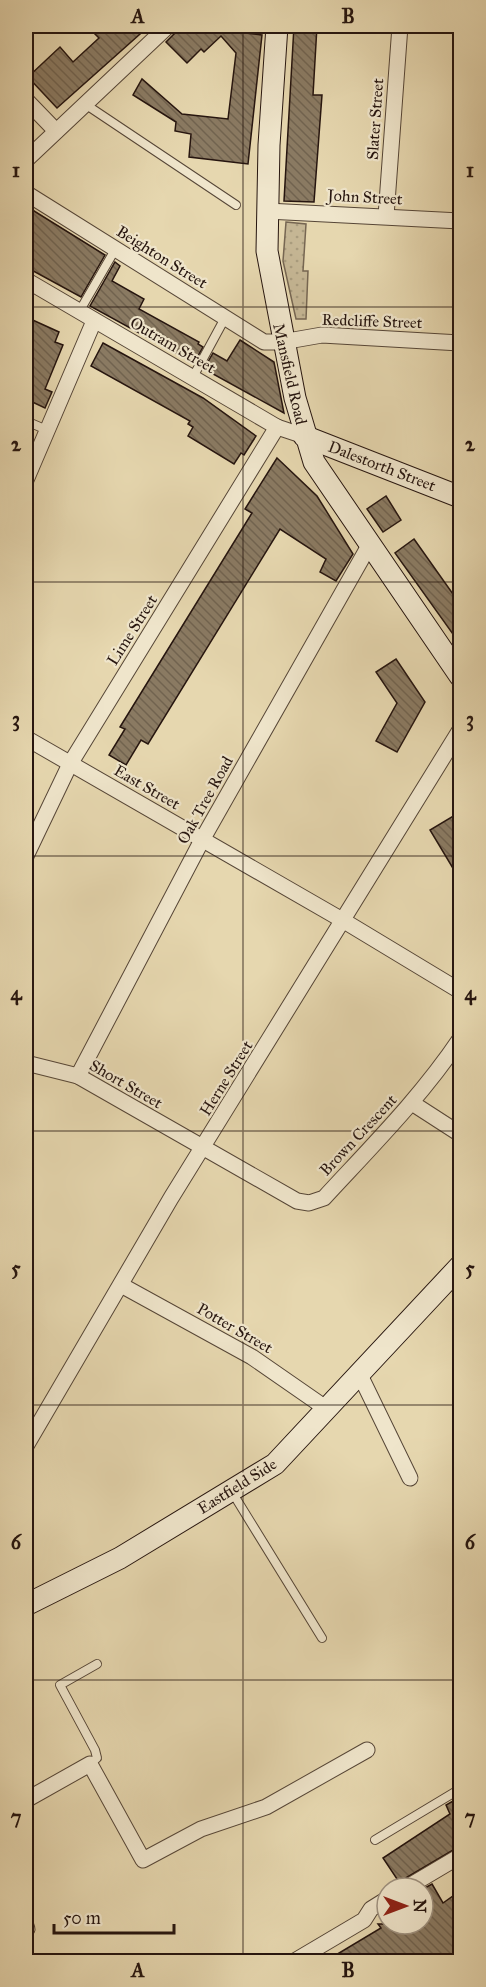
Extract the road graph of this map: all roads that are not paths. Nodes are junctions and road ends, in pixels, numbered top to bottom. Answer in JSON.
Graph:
{"nodes":[{"id":1,"x":168,"y":26,"type":"edge"},
{"id":2,"x":277,"y":26,"type":"edge"},
{"id":3,"x":400,"y":26,"type":"edge"},
{"id":4,"x":26,"y":100,"type":"edge"},
{"id":5,"x":84,"y":103,"type":"junction"},
{"id":6,"x":56,"y":131,"type":"junction"},
{"id":7,"x":26,"y":160,"type":"edge"},
{"id":8,"x":26,"y":193,"type":"edge"},
{"id":9,"x":236,"y":205,"type":"dead end"},
{"id":10,"x":267,"y":211,"type":"junction"},
{"id":11,"x":386,"y":216,"type":"junction"},
{"id":12,"x":460,"y":221,"type":"edge"},
{"id":13,"x":116,"y":248,"type":"junction"},
{"id":14,"x":26,"y":280,"type":"edge"},
{"id":15,"x":79,"y":312,"type":"junction"},
{"id":16,"x":225,"y":318,"type":"junction"},
{"id":17,"x":94,"y":321,"type":"junction"},
{"id":18,"x":282,"y":342,"type":"junction"},
{"id":19,"x":460,"y":343,"type":"edge"},
{"id":20,"x":193,"y":377,"type":"junction"},
{"id":21,"x":26,"y":421,"type":"edge"},
{"id":22,"x":277,"y":427,"type":"junction"},
{"id":23,"x":47,"y":430,"type":"junction"},
{"id":24,"x":304,"y":436,"type":"junction"},
{"id":25,"x":26,"y":476,"type":"edge"},
{"id":26,"x":460,"y":496,"type":"edge"},
{"id":27,"x":370,"y":544,"type":"junction"},
{"id":28,"x":460,"y":676,"type":"edge"},
{"id":29,"x":460,"y":730,"type":"edge"},
{"id":30,"x":26,"y":738,"type":"edge"},
{"id":31,"x":70,"y":764,"type":"junction"},
{"id":32,"x":202,"y":840,"type":"junction"},
{"id":33,"x":26,"y":856,"type":"edge"},
{"id":34,"x":344,"y":921,"type":"junction"},
{"id":35,"x":460,"y":991,"type":"edge"},
{"id":36,"x":460,"y":1039,"type":"edge"},
{"id":37,"x":26,"y":1063,"type":"edge"},
{"id":38,"x":78,"y":1077,"type":"junction"},
{"id":39,"x":412,"y":1102,"type":"junction"},
{"id":40,"x":460,"y":1134,"type":"edge"},
{"id":41,"x":203,"y":1150,"type":"junction"},
{"id":42,"x":460,"y":1266,"type":"edge"},
{"id":43,"x":121,"y":1285,"type":"junction"},
{"id":44,"x":359,"y":1373,"type":"junction"},
{"id":45,"x":327,"y":1409,"type":"junction"},
{"id":46,"x":26,"y":1446,"type":"edge"},
{"id":47,"x":410,"y":1478,"type":"dead end"},
{"id":48,"x":231,"y":1491,"type":"junction"},
{"id":49,"x":26,"y":1605,"type":"edge"},
{"id":50,"x":322,"y":1638,"type":"dead end"},
{"id":51,"x":97,"y":1664,"type":"dead end"},
{"id":52,"x":367,"y":1750,"type":"dead end"},
{"id":53,"x":90,"y":1764,"type":"junction"},
{"id":54,"x":460,"y":1789,"type":"edge"},
{"id":55,"x":26,"y":1800,"type":"edge"},
{"id":56,"x":375,"y":1840,"type":"dead end"},
{"id":57,"x":460,"y":1856,"type":"edge"},
{"id":58,"x":426,"y":1876,"type":"edge"},
{"id":59,"x":375,"y":1906,"type":"edge"},
{"id":60,"x":293,"y":1962,"type":"edge"}],
"edges":[{"from":1,"to":5,"type":"street"},
{"from":2,"to":10,"type":"street","name":"Mansfield Road"},
{"from":3,"to":11,"type":"street","name":"Slater Street"},
{"from":4,"to":6,"type":"street"},
{"from":5,"to":6,"type":"street"},
{"from":5,"to":9,"type":"lane"},
{"from":6,"to":7,"type":"street"},
{"from":8,"to":13,"type":"street","name":"Beighton Street"},
{"from":10,"to":11,"type":"street","name":"John Street"},
{"from":10,"to":18,"type":"street","name":"Mansfield Road"},
{"from":11,"to":12,"type":"street","name":"John Street"},
{"from":13,"to":15,"type":"lane"},
{"from":13,"to":16,"type":"street","name":"Beighton Street"},
{"from":14,"to":15,"type":"street","name":"Outram Street"},
{"from":15,"to":17,"type":"street","name":"Outram Street"},
{"from":16,"to":18,"type":"street","name":"Beighton Street"},
{"from":16,"to":20,"type":"lane"},
{"from":17,"to":20,"type":"street","name":"Outram Street"},
{"from":17,"to":23,"type":"street"},
{"from":18,"to":19,"type":"street","name":"Redcliffe Street"},
{"from":18,"to":24,"type":"street","name":"Mansfield Road"},
{"from":20,"to":22,"type":"street","name":"Outram Street"},
{"from":21,"to":23,"type":"lane"},
{"from":22,"to":24,"type":"street","name":"Outram Street"},
{"from":22,"to":31,"type":"street","name":"Lime Street"},
{"from":23,"to":25,"type":"street"},
{"from":24,"to":26,"type":"street","name":"Dalestorth Street"},
{"from":24,"to":27,"type":"street","name":"Mansfield Road"},
{"from":27,"to":28,"type":"street","name":"Mansfield Road"},
{"from":27,"to":32,"type":"street","name":"Oak Tree Road"},
{"from":29,"to":34,"type":"street","name":"Herne Street"},
{"from":30,"to":31,"type":"street","name":"East Street"},
{"from":31,"to":32,"type":"street","name":"East Street"},
{"from":31,"to":33,"type":"street","name":"Lime Street"},
{"from":32,"to":34,"type":"street","name":"East Street"},
{"from":32,"to":38,"type":"street","name":"Oak Tree Road"},
{"from":34,"to":35,"type":"street"},
{"from":34,"to":41,"type":"street","name":"Herne Street"},
{"from":36,"to":39,"type":"street","name":"Brown Crescent"},
{"from":37,"to":38,"type":"street","name":"Short Street"},
{"from":38,"to":41,"type":"street","name":"Short Street"},
{"from":39,"to":40,"type":"street","name":"Brown Crescent"},
{"from":39,"to":41,"type":"street","name":"Brown Crescent"},
{"from":41,"to":43,"type":"street","name":"Herne Street"},
{"from":42,"to":44,"type":"street","name":"Eastfield Side"},
{"from":43,"to":45,"type":"street","name":"Potter Street"},
{"from":43,"to":46,"type":"street","name":"Herne Street"},
{"from":44,"to":45,"type":"street","name":"Eastfield Side"},
{"from":44,"to":47,"type":"street"},
{"from":45,"to":48,"type":"street","name":"Eastfield Side"},
{"from":48,"to":49,"type":"street","name":"Eastfield Side"},
{"from":48,"to":50,"type":"lane"},
{"from":51,"to":53,"type":"lane"},
{"from":52,"to":53,"type":"street"},
{"from":53,"to":55,"type":"street"},
{"from":54,"to":56,"type":"lane"},
{"from":57,"to":58,"type":"street"},
{"from":59,"to":60,"type":"street"}]}
